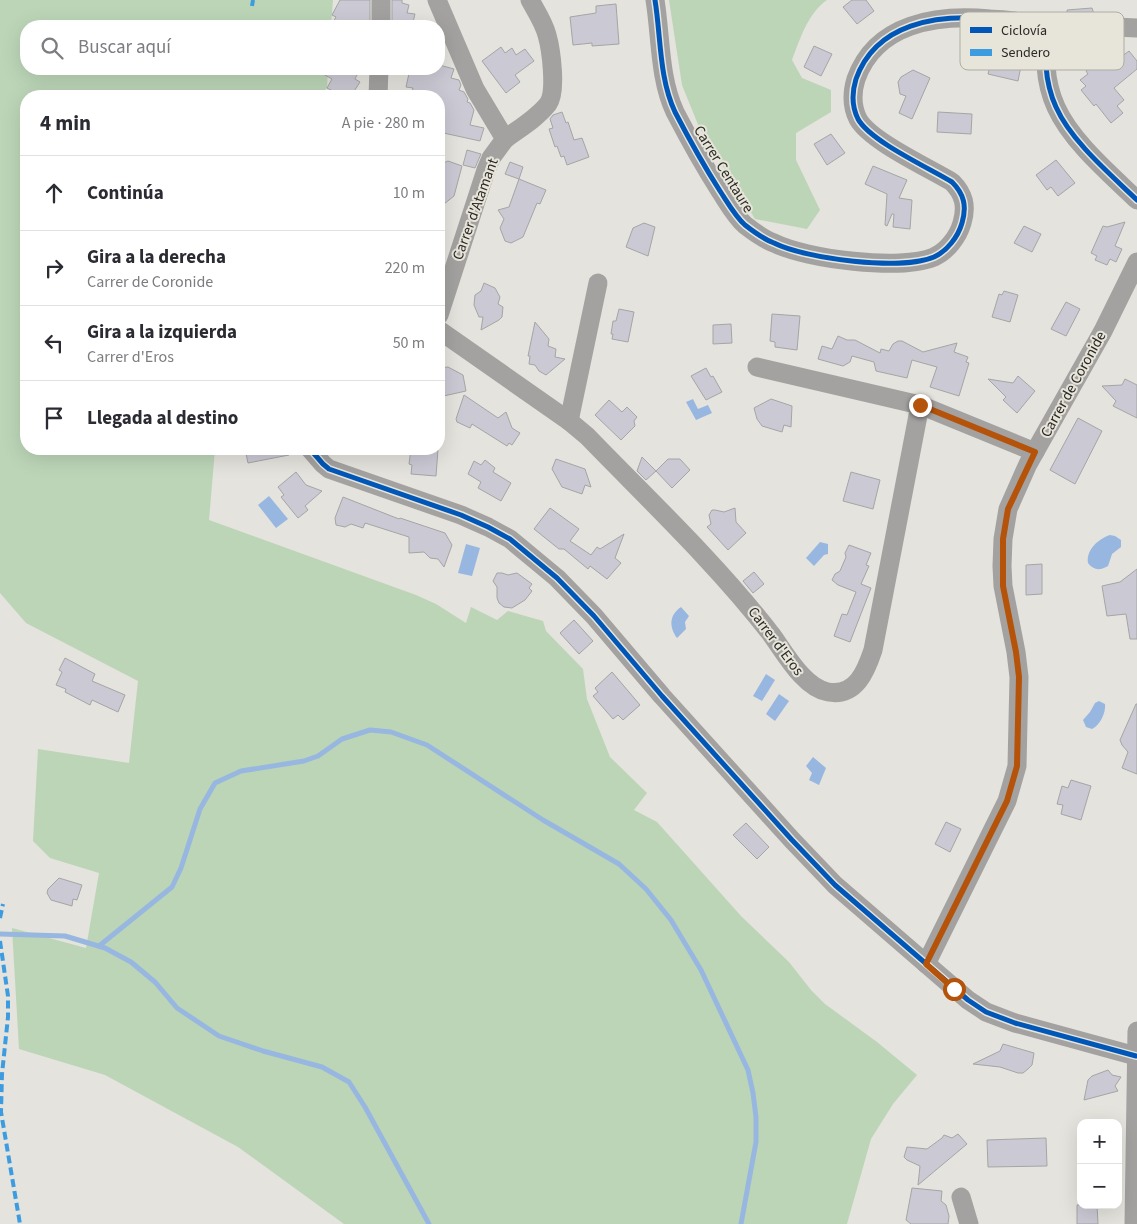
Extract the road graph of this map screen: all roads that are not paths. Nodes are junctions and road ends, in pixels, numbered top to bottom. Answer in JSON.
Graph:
{"nodes":[{"id":1,"x":382,"y":0,"type":"edge"},
{"id":2,"x":437,"y":0,"type":"edge"},
{"id":3,"x":530,"y":0,"type":"edge"},
{"id":4,"x":655,"y":0,"type":"edge"},
{"id":5,"x":960,"y":18,"type":"edge"},
{"id":6,"x":381,"y":20,"type":"edge"},
{"id":7,"x":1124,"y":27,"type":"edge"},
{"id":8,"x":1137,"y":28,"type":"edge"},
{"id":9,"x":1047,"y":70,"type":"edge"},
{"id":10,"x":379,"y":75,"type":"edge"},
{"id":11,"x":378,"y":90,"type":"edge"},
{"id":12,"x":506,"y":139,"type":"junction"},
{"id":13,"x":1137,"y":200,"type":"edge"},
{"id":14,"x":1137,"y":262,"type":"edge"},
{"id":15,"x":598,"y":283,"type":"dead end"},
{"id":16,"x":445,"y":296,"type":"edge"},
{"id":17,"x":445,"y":334,"type":"edge"},
{"id":18,"x":757,"y":367,"type":"dead end"},
{"id":19,"x":920,"y":405,"type":"junction"},
{"id":20,"x":569,"y":422,"type":"junction"},
{"id":21,"x":1035,"y":452,"type":"junction"},
{"id":22,"x":315,"y":455,"type":"edge"},
{"id":23,"x":926,"y":964,"type":"junction"},
{"id":24,"x":1137,"y":1031,"type":"edge"},
{"id":25,"x":1136,"y":1056,"type":"edge"},
{"id":26,"x":961,"y":1196,"type":"dead end"},
{"id":27,"x":969,"y":1224,"type":"edge"},
{"id":28,"x":1134,"y":1224,"type":"edge"}],
"edges":[{"from":1,"to":6,"type":"street"},
{"from":2,"to":12,"type":"street"},
{"from":3,"to":12,"type":"street","name":"Carrer d'Atamant"},
{"from":4,"to":5,"type":"street","name":"Carrer Centaure"},
{"from":7,"to":8,"type":"street"},
{"from":9,"to":13,"type":"street"},
{"from":10,"to":11,"type":"street"},
{"from":12,"to":16,"type":"street","name":"Carrer d'Atamant"},
{"from":14,"to":21,"type":"street","name":"Carrer de Coronide"},
{"from":15,"to":20,"type":"street"},
{"from":17,"to":20,"type":"street","name":"Carrer d'Eros"},
{"from":18,"to":19,"type":"street"},
{"from":19,"to":20,"type":"street","name":"Carrer d'Eros"},
{"from":19,"to":21,"type":"street"},
{"from":21,"to":23,"type":"street","name":"Carrer de Coronide"},
{"from":22,"to":23,"type":"street"},
{"from":23,"to":25,"type":"street"},
{"from":24,"to":25,"type":"street"},
{"from":25,"to":28,"type":"street"},
{"from":26,"to":27,"type":"street"}]}
